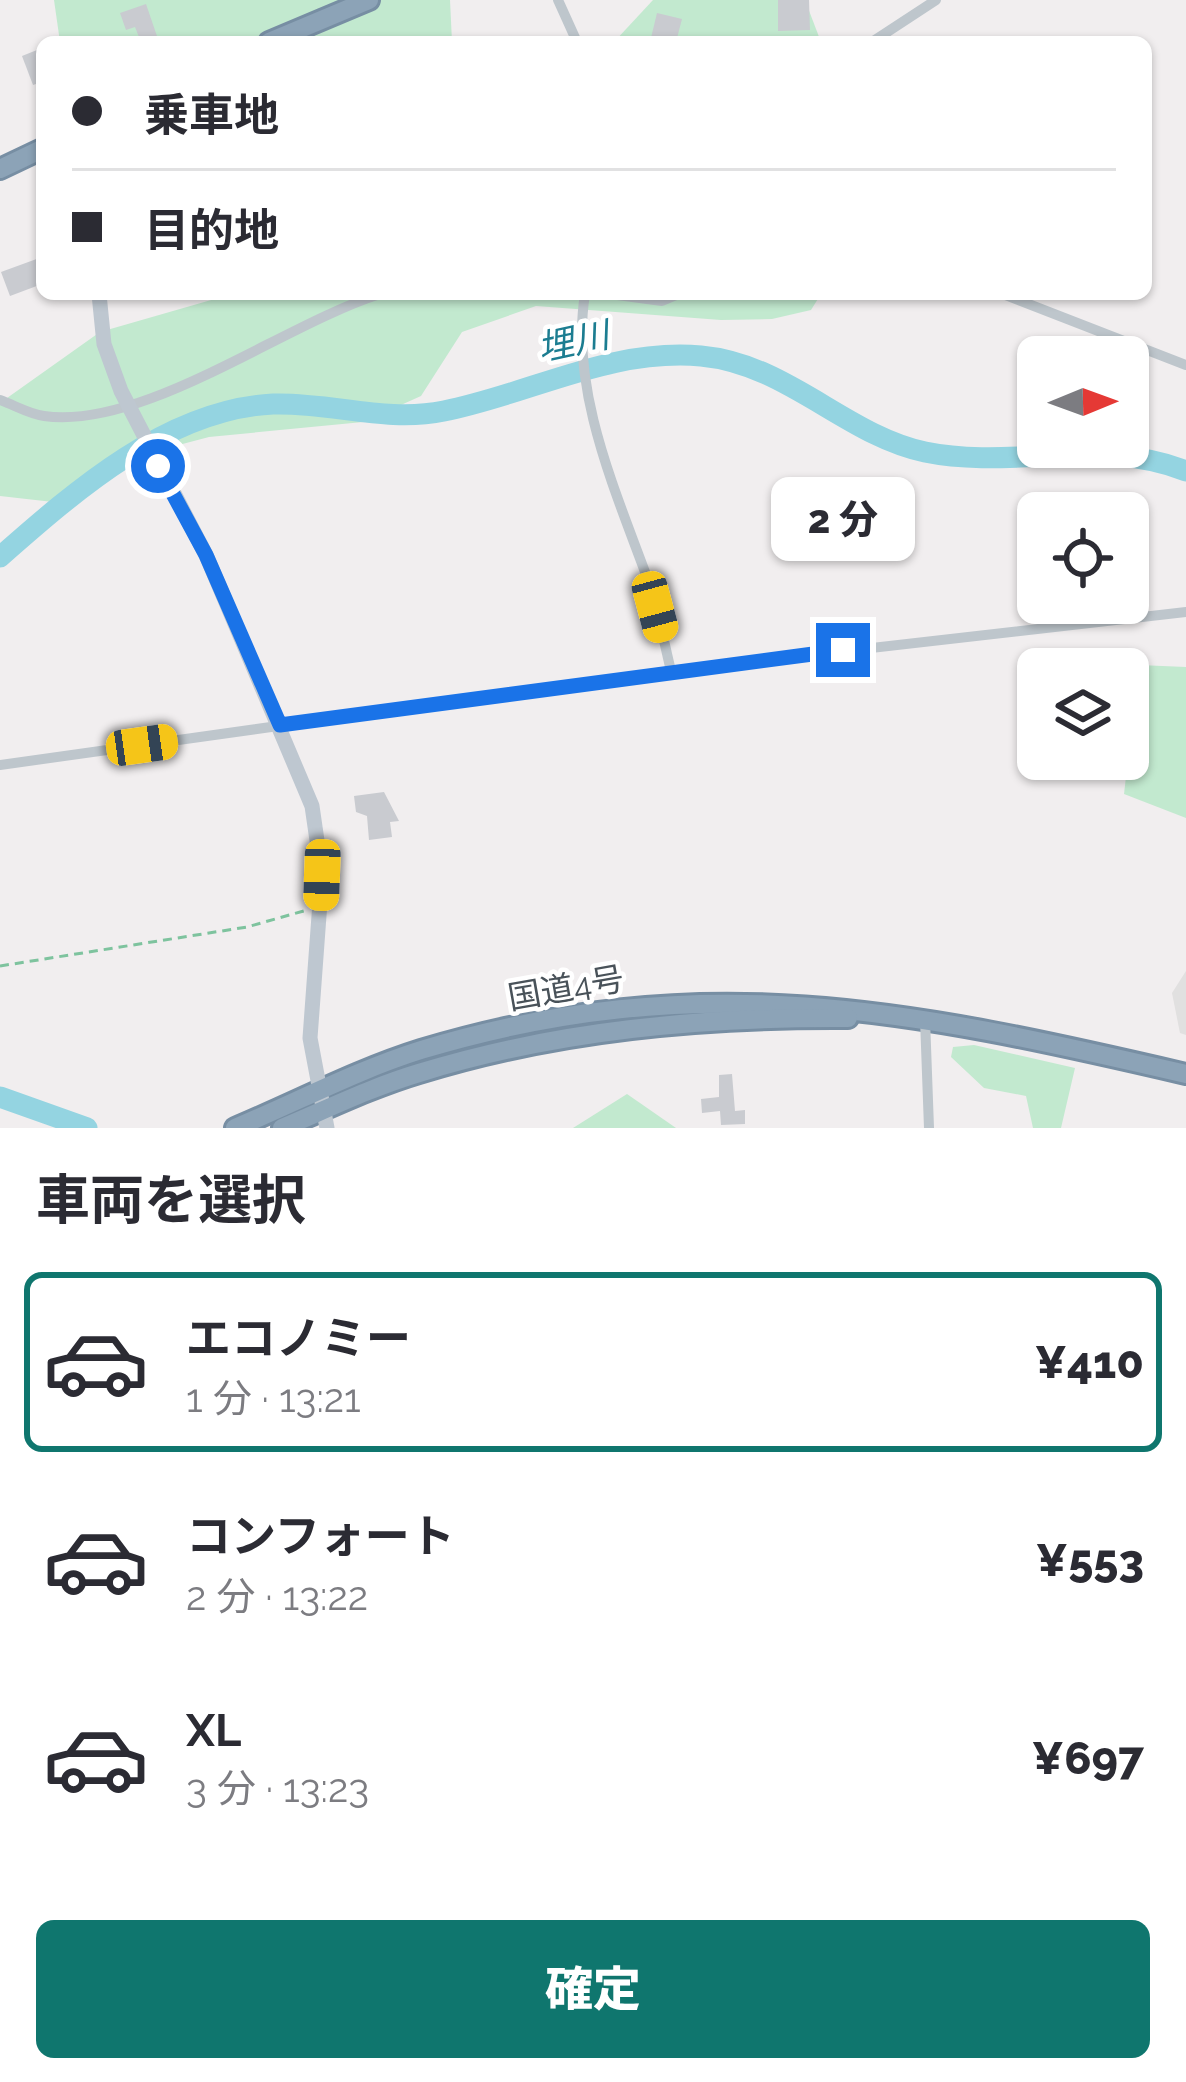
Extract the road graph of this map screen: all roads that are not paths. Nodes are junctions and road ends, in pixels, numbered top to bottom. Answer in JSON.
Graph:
{"nodes":[{"id":1,"x":370,"y":0,"type":"edge"},
{"id":2,"x":558,"y":0,"type":"edge"},
{"id":3,"x":936,"y":0,"type":"edge"},
{"id":4,"x":283,"y":36,"type":"edge"},
{"id":5,"x":574,"y":36,"type":"edge"},
{"id":6,"x":881,"y":36,"type":"edge"},
{"id":7,"x":36,"y":151,"type":"edge"},
{"id":8,"x":0,"y":169,"type":"edge"},
{"id":9,"x":100,"y":300,"type":"edge"},
{"id":10,"x":360,"y":300,"type":"edge"},
{"id":11,"x":584,"y":300,"type":"edge"},
{"id":12,"x":1018,"y":300,"type":"edge"},
{"id":13,"x":1186,"y":365,"type":"edge"},
{"id":14,"x":0,"y":400,"type":"edge"},
{"id":15,"x":129,"y":406,"type":"junction"},
{"id":16,"x":1186,"y":612,"type":"edge"},
{"id":17,"x":671,"y":671,"type":"junction"},
{"id":18,"x":280,"y":725,"type":"junction"},
{"id":19,"x":0,"y":765,"type":"edge"},
{"id":20,"x":925,"y":1019,"type":"junction"},
{"id":21,"x":1186,"y":1074,"type":"edge"},
{"id":22,"x":322,"y":1110,"type":"edge"},
{"id":23,"x":236,"y":1128,"type":"edge"},
{"id":24,"x":282,"y":1128,"type":"edge"},
{"id":25,"x":929,"y":1128,"type":"edge"}],
"edges":[{"from":1,"to":4,"type":"highway"},
{"from":2,"to":5,"type":"street"},
{"from":3,"to":6,"type":"street"},
{"from":7,"to":8,"type":"highway"},
{"from":9,"to":15,"type":"street"},
{"from":10,"to":15,"type":"street"},
{"from":11,"to":17,"type":"street"},
{"from":12,"to":13,"type":"street"},
{"from":14,"to":15,"type":"street"},
{"from":15,"to":18,"type":"street"},
{"from":16,"to":17,"type":"street"},
{"from":17,"to":18,"type":"street"},
{"from":18,"to":19,"type":"street"},
{"from":18,"to":22,"type":"street"},
{"from":20,"to":21,"type":"highway","name":"国道4号"},
{"from":20,"to":22,"type":"highway","name":"国道4号"},
{"from":20,"to":25,"type":"street"},
{"from":22,"to":23,"type":"highway","name":"国道4号"},
{"from":22,"to":24,"type":"highway","name":"国道4号"}]}
